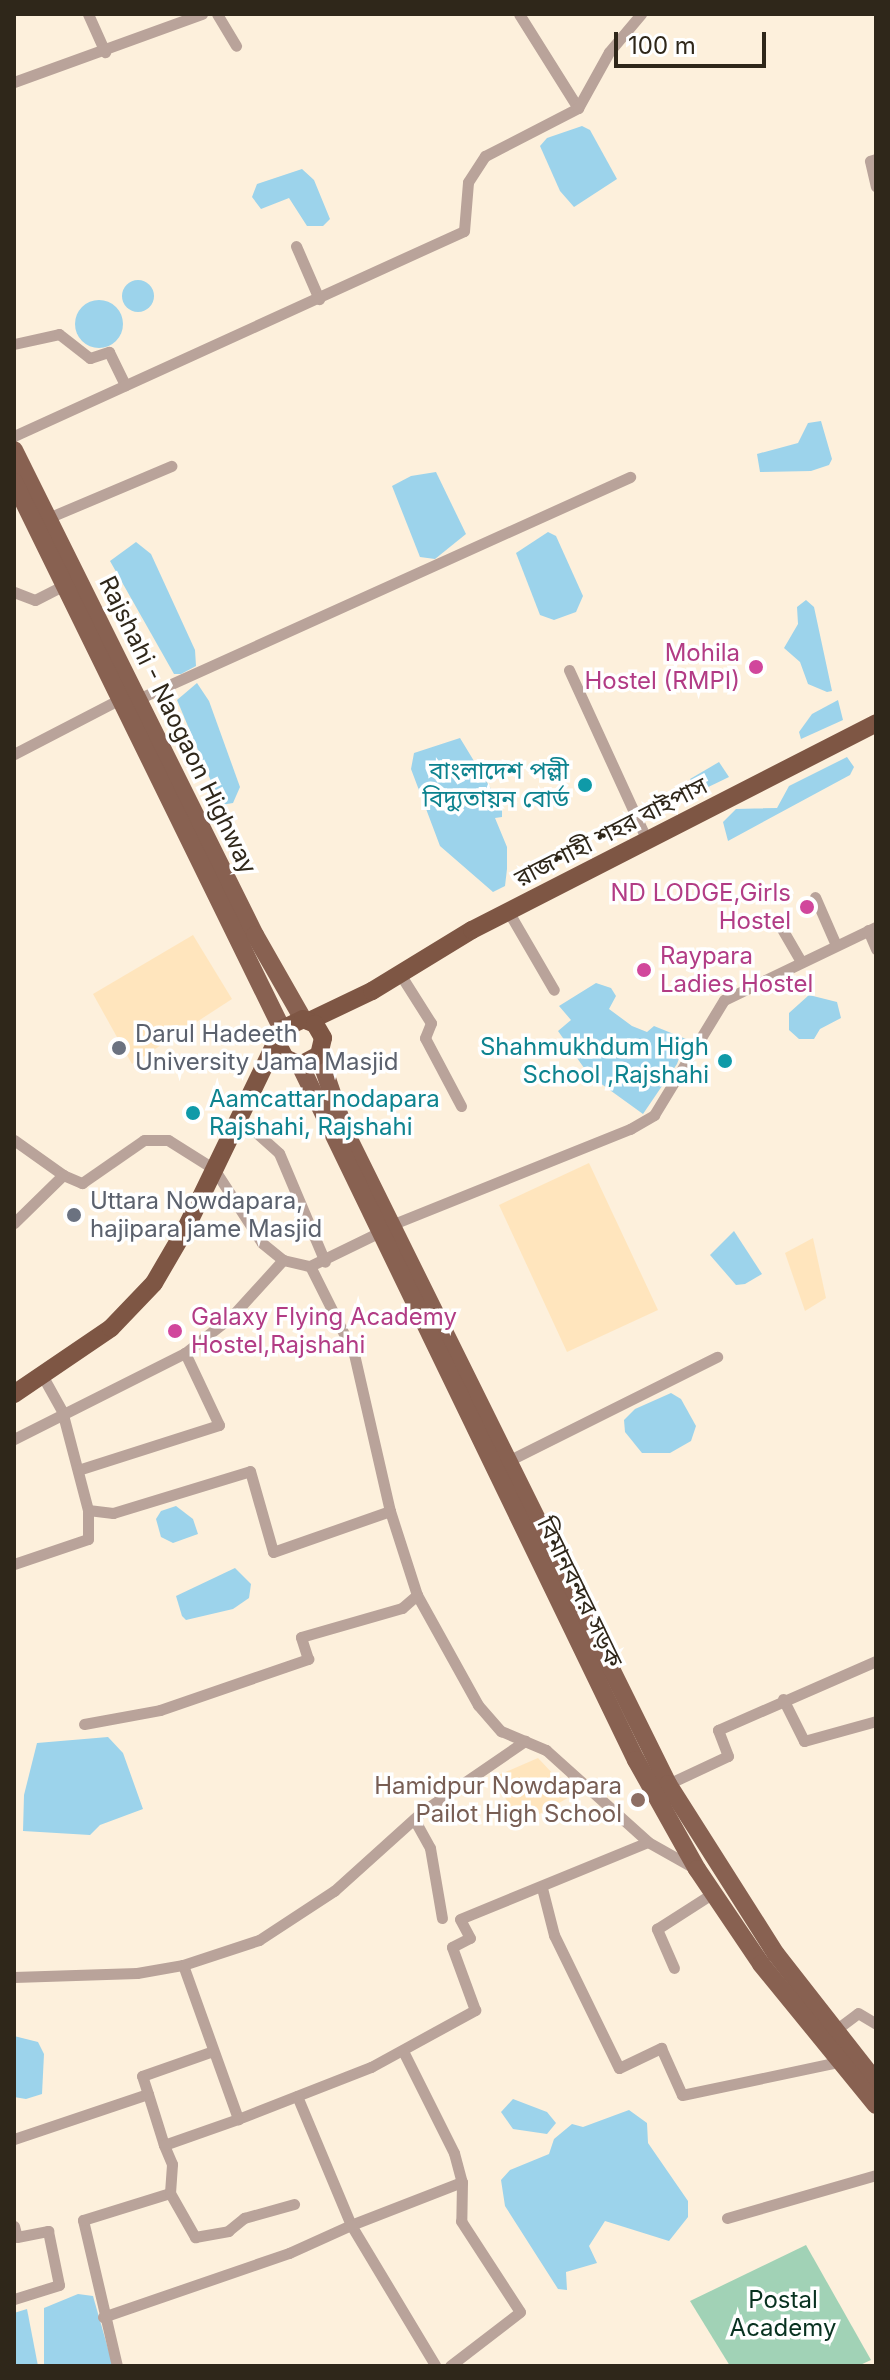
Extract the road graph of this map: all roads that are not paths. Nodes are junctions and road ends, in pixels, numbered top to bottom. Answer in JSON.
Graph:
{"nodes":[{"id":1,"x":88,"y":14,"type":"edge"},
{"id":2,"x":202,"y":14,"type":"edge"},
{"id":3,"x":217,"y":14,"type":"edge"},
{"id":4,"x":519,"y":14,"type":"edge"},
{"id":5,"x":641,"y":14,"type":"edge"},
{"id":6,"x":236,"y":46,"type":"dead end"},
{"id":7,"x":105,"y":52,"type":"junction"},
{"id":8,"x":14,"y":82,"type":"edge"},
{"id":9,"x":578,"y":108,"type":"junction"},
{"id":10,"x":876,"y":159,"type":"edge"},
{"id":11,"x":876,"y":186,"type":"edge"},
{"id":12,"x":296,"y":246,"type":"dead end"},
{"id":13,"x":319,"y":299,"type":"junction"},
{"id":14,"x":14,"y":344,"type":"edge"},
{"id":15,"x":125,"y":385,"type":"junction"},
{"id":16,"x":14,"y":436,"type":"edge"},
{"id":17,"x":14,"y":450,"type":"edge"},
{"id":18,"x":171,"y":466,"type":"dead end"},
{"id":19,"x":630,"y":477,"type":"dead end"},
{"id":20,"x":14,"y":482,"type":"edge"},
{"id":21,"x":48,"y":518,"type":"junction"},
{"id":22,"x":72,"y":582,"type":"junction"},
{"id":23,"x":14,"y":592,"type":"edge"},
{"id":24,"x":569,"y":670,"type":"dead end"},
{"id":25,"x":130,"y":699,"type":"junction"},
{"id":26,"x":876,"y":723,"type":"edge"},
{"id":27,"x":14,"y":754,"type":"edge"},
{"id":28,"x":647,"y":840,"type":"junction"},
{"id":29,"x":815,"y":897,"type":"dead end"},
{"id":30,"x":508,"y":911,"type":"junction"},
{"id":31,"x":778,"y":922,"type":"dead end"},
{"id":32,"x":872,"y":929,"type":"edge"},
{"id":33,"x":836,"y":945,"type":"junction"},
{"id":34,"x":876,"y":949,"type":"edge"},
{"id":35,"x":800,"y":960,"type":"junction"},
{"id":36,"x":400,"y":974,"type":"junction"},
{"id":37,"x":554,"y":990,"type":"dead end"},
{"id":38,"x":372,"y":991,"type":"junction"},
{"id":39,"x":306,"y":1020,"type":"junction"},
{"id":40,"x":280,"y":1037,"type":"junction"},
{"id":41,"x":321,"y":1051,"type":"junction"},
{"id":42,"x":296,"y":1064,"type":"junction"},
{"id":43,"x":461,"y":1106,"type":"dead end"},
{"id":44,"x":239,"y":1119,"type":"junction"},
{"id":45,"x":14,"y":1140,"type":"edge"},
{"id":46,"x":214,"y":1169,"type":"junction"},
{"id":47,"x":63,"y":1175,"type":"junction"},
{"id":48,"x":14,"y":1223,"type":"edge"},
{"id":49,"x":384,"y":1229,"type":"junction"},
{"id":50,"x":283,"y":1260,"type":"junction"},
{"id":51,"x":325,"y":1262,"type":"junction"},
{"id":52,"x":310,"y":1266,"type":"junction"},
{"id":53,"x":185,"y":1353,"type":"junction"},
{"id":54,"x":717,"y":1357,"type":"dead end"},
{"id":55,"x":42,"y":1375,"type":"junction"},
{"id":56,"x":14,"y":1394,"type":"edge"},
{"id":57,"x":62,"y":1411,"type":"junction"},
{"id":58,"x":14,"y":1439,"type":"edge"},
{"id":59,"x":505,"y":1462,"type":"junction"},
{"id":60,"x":78,"y":1470,"type":"junction"},
{"id":61,"x":88,"y":1510,"type":"junction"},
{"id":62,"x":390,"y":1511,"type":"junction"},
{"id":63,"x":14,"y":1564,"type":"edge"},
{"id":64,"x":417,"y":1595,"type":"junction"},
{"id":65,"x":876,"y":1661,"type":"edge"},
{"id":66,"x":783,"y":1699,"type":"junction"},
{"id":67,"x":876,"y":1721,"type":"edge"},
{"id":68,"x":84,"y":1724,"type":"dead end"},
{"id":69,"x":525,"y":1741,"type":"junction"},
{"id":70,"x":668,"y":1784,"type":"junction"},
{"id":71,"x":414,"y":1819,"type":"junction"},
{"id":72,"x":648,"y":1842,"type":"junction"},
{"id":73,"x":697,"y":1869,"type":"junction"},
{"id":74,"x":542,"y":1888,"type":"junction"},
{"id":75,"x":713,"y":1893,"type":"junction"},
{"id":76,"x":442,"y":1918,"type":"dead end"},
{"id":77,"x":183,"y":1965,"type":"junction"},
{"id":78,"x":674,"y":1968,"type":"dead end"},
{"id":79,"x":14,"y":1977,"type":"edge"},
{"id":80,"x":876,"y":2024,"type":"edge"},
{"id":81,"x":833,"y":2032,"type":"junction"},
{"id":82,"x":213,"y":2051,"type":"junction"},
{"id":83,"x":403,"y":2051,"type":"junction"},
{"id":84,"x":838,"y":2062,"type":"junction"},
{"id":85,"x":876,"y":2082,"type":"edge"},
{"id":86,"x":148,"y":2094,"type":"junction"},
{"id":87,"x":297,"y":2096,"type":"junction"},
{"id":88,"x":876,"y":2105,"type":"edge"},
{"id":89,"x":238,"y":2119,"type":"junction"},
{"id":90,"x":14,"y":2139,"type":"edge"},
{"id":91,"x":164,"y":2145,"type":"junction"},
{"id":92,"x":876,"y":2175,"type":"edge"},
{"id":93,"x":462,"y":2182,"type":"junction"},
{"id":94,"x":170,"y":2193,"type":"junction"},
{"id":95,"x":294,"y":2204,"type":"dead end"},
{"id":96,"x":727,"y":2218,"type":"dead end"},
{"id":97,"x":351,"y":2225,"type":"junction"},
{"id":98,"x":14,"y":2226,"type":"edge"},
{"id":99,"x":14,"y":2299,"type":"edge"},
{"id":100,"x":103,"y":2317,"type":"junction"},
{"id":101,"x":117,"y":2366,"type":"edge"},
{"id":102,"x":435,"y":2366,"type":"edge"},
{"id":103,"x":450,"y":2366,"type":"edge"}],
"edges":[{"from":1,"to":7,"type":"street"},
{"from":2,"to":7,"type":"street"},
{"from":3,"to":6,"type":"street"},
{"from":4,"to":9,"type":"street"},
{"from":5,"to":9,"type":"street"},
{"from":7,"to":8,"type":"street"},
{"from":9,"to":13,"type":"street"},
{"from":10,"to":11,"type":"street"},
{"from":12,"to":13,"type":"street"},
{"from":13,"to":15,"type":"street"},
{"from":14,"to":15,"type":"street"},
{"from":15,"to":16,"type":"street"},
{"from":17,"to":21,"type":"main road","name":"Rajshahi - Naogaon Highway"},
{"from":18,"to":21,"type":"street"},
{"from":19,"to":25,"type":"street"},
{"from":20,"to":22,"type":"main road","name":"Rajshahi - Naogaon Highway"},
{"from":21,"to":22,"type":"main road","name":"Rajshahi - Naogaon Highway"},
{"from":22,"to":23,"type":"street"},
{"from":22,"to":25,"type":"main road","name":"Rajshahi - Naogaon Highway"},
{"from":24,"to":28,"type":"street"},
{"from":25,"to":27,"type":"street"},
{"from":25,"to":39,"type":"main road","name":"Rajshahi - Naogaon Highway"},
{"from":25,"to":40,"type":"main road","name":"Rajshahi - Naogaon Highway"},
{"from":26,"to":28,"type":"highway","name":"রাজশাহী শহর বাইপাস"},
{"from":28,"to":30,"type":"highway","name":"রাজশাহী শহর বাইপাস"},
{"from":29,"to":33,"type":"street"},
{"from":30,"to":36,"type":"highway","name":"রাজশাহী শহর বাইপাস"},
{"from":30,"to":37,"type":"street"},
{"from":31,"to":35,"type":"street"},
{"from":32,"to":33,"type":"street"},
{"from":32,"to":34,"type":"street"},
{"from":33,"to":35,"type":"street"},
{"from":35,"to":49,"type":"street"},
{"from":36,"to":38,"type":"highway","name":"রাজশাহী শহর বাইপাস"},
{"from":36,"to":43,"type":"street"},
{"from":38,"to":39,"type":"highway"},
{"from":38,"to":41,"type":"highway"},
{"from":39,"to":40,"type":"highway"},
{"from":39,"to":41,"type":"highway"},
{"from":40,"to":42,"type":"highway"},
{"from":40,"to":44,"type":"highway"},
{"from":41,"to":42,"type":"highway"},
{"from":41,"to":49,"type":"main road","name":"বিমানবন্দর সড়ক"},
{"from":42,"to":44,"type":"highway"},
{"from":42,"to":49,"type":"main road","name":"বিমানবন্দর সড়ক"},
{"from":44,"to":46,"type":"highway"},
{"from":44,"to":51,"type":"street"},
{"from":45,"to":47,"type":"street"},
{"from":46,"to":47,"type":"street"},
{"from":46,"to":50,"type":"street"},
{"from":46,"to":55,"type":"highway"},
{"from":47,"to":48,"type":"street"},
{"from":49,"to":51,"type":"street"},
{"from":49,"to":59,"type":"main road","name":"বিমানবন্দর সড়ক"},
{"from":49,"to":73,"type":"main road","name":"বিমানবন্দর সড়ক"},
{"from":50,"to":52,"type":"street"},
{"from":50,"to":53,"type":"street"},
{"from":51,"to":52,"type":"street"},
{"from":52,"to":62,"type":"street"},
{"from":53,"to":57,"type":"street"},
{"from":53,"to":60,"type":"street"},
{"from":54,"to":59,"type":"street"},
{"from":55,"to":56,"type":"highway"},
{"from":55,"to":57,"type":"street"},
{"from":57,"to":58,"type":"street"},
{"from":57,"to":60,"type":"street"},
{"from":59,"to":70,"type":"main road","name":"বিমানবন্দর সড়ক"},
{"from":60,"to":61,"type":"street"},
{"from":61,"to":62,"type":"street"},
{"from":61,"to":63,"type":"street"},
{"from":62,"to":64,"type":"street"},
{"from":64,"to":68,"type":"street"},
{"from":64,"to":69,"type":"street"},
{"from":65,"to":66,"type":"street"},
{"from":66,"to":67,"type":"street"},
{"from":66,"to":70,"type":"street"},
{"from":69,"to":71,"type":"street"},
{"from":69,"to":72,"type":"street"},
{"from":70,"to":81,"type":"main road","name":"বিমানবন্দর সড়ক"},
{"from":71,"to":76,"type":"street"},
{"from":71,"to":77,"type":"street"},
{"from":72,"to":73,"type":"street"},
{"from":72,"to":74,"type":"street"},
{"from":73,"to":75,"type":"main road","name":"বিমানবন্দর সড়ক"},
{"from":74,"to":83,"type":"street"},
{"from":74,"to":84,"type":"street"},
{"from":75,"to":78,"type":"street"},
{"from":75,"to":84,"type":"main road","name":"বিমানবন্দর সড়ক"},
{"from":77,"to":79,"type":"street"},
{"from":77,"to":82,"type":"street"},
{"from":80,"to":81,"type":"street"},
{"from":81,"to":85,"type":"main road","name":"বিমানবন্দর সড়ক"},
{"from":82,"to":86,"type":"street"},
{"from":82,"to":89,"type":"street"},
{"from":83,"to":87,"type":"street"},
{"from":83,"to":93,"type":"street"},
{"from":84,"to":88,"type":"main road","name":"বিমানবন্দর সড়ক"},
{"from":86,"to":90,"type":"street"},
{"from":86,"to":91,"type":"street"},
{"from":87,"to":89,"type":"street"},
{"from":87,"to":97,"type":"street"},
{"from":89,"to":91,"type":"street"},
{"from":91,"to":94,"type":"street"},
{"from":92,"to":96,"type":"street"},
{"from":93,"to":97,"type":"street"},
{"from":93,"to":103,"type":"street"},
{"from":94,"to":95,"type":"street"},
{"from":94,"to":100,"type":"street"},
{"from":97,"to":100,"type":"street"},
{"from":97,"to":102,"type":"street"},
{"from":98,"to":99,"type":"street"},
{"from":100,"to":101,"type":"street"}]}
